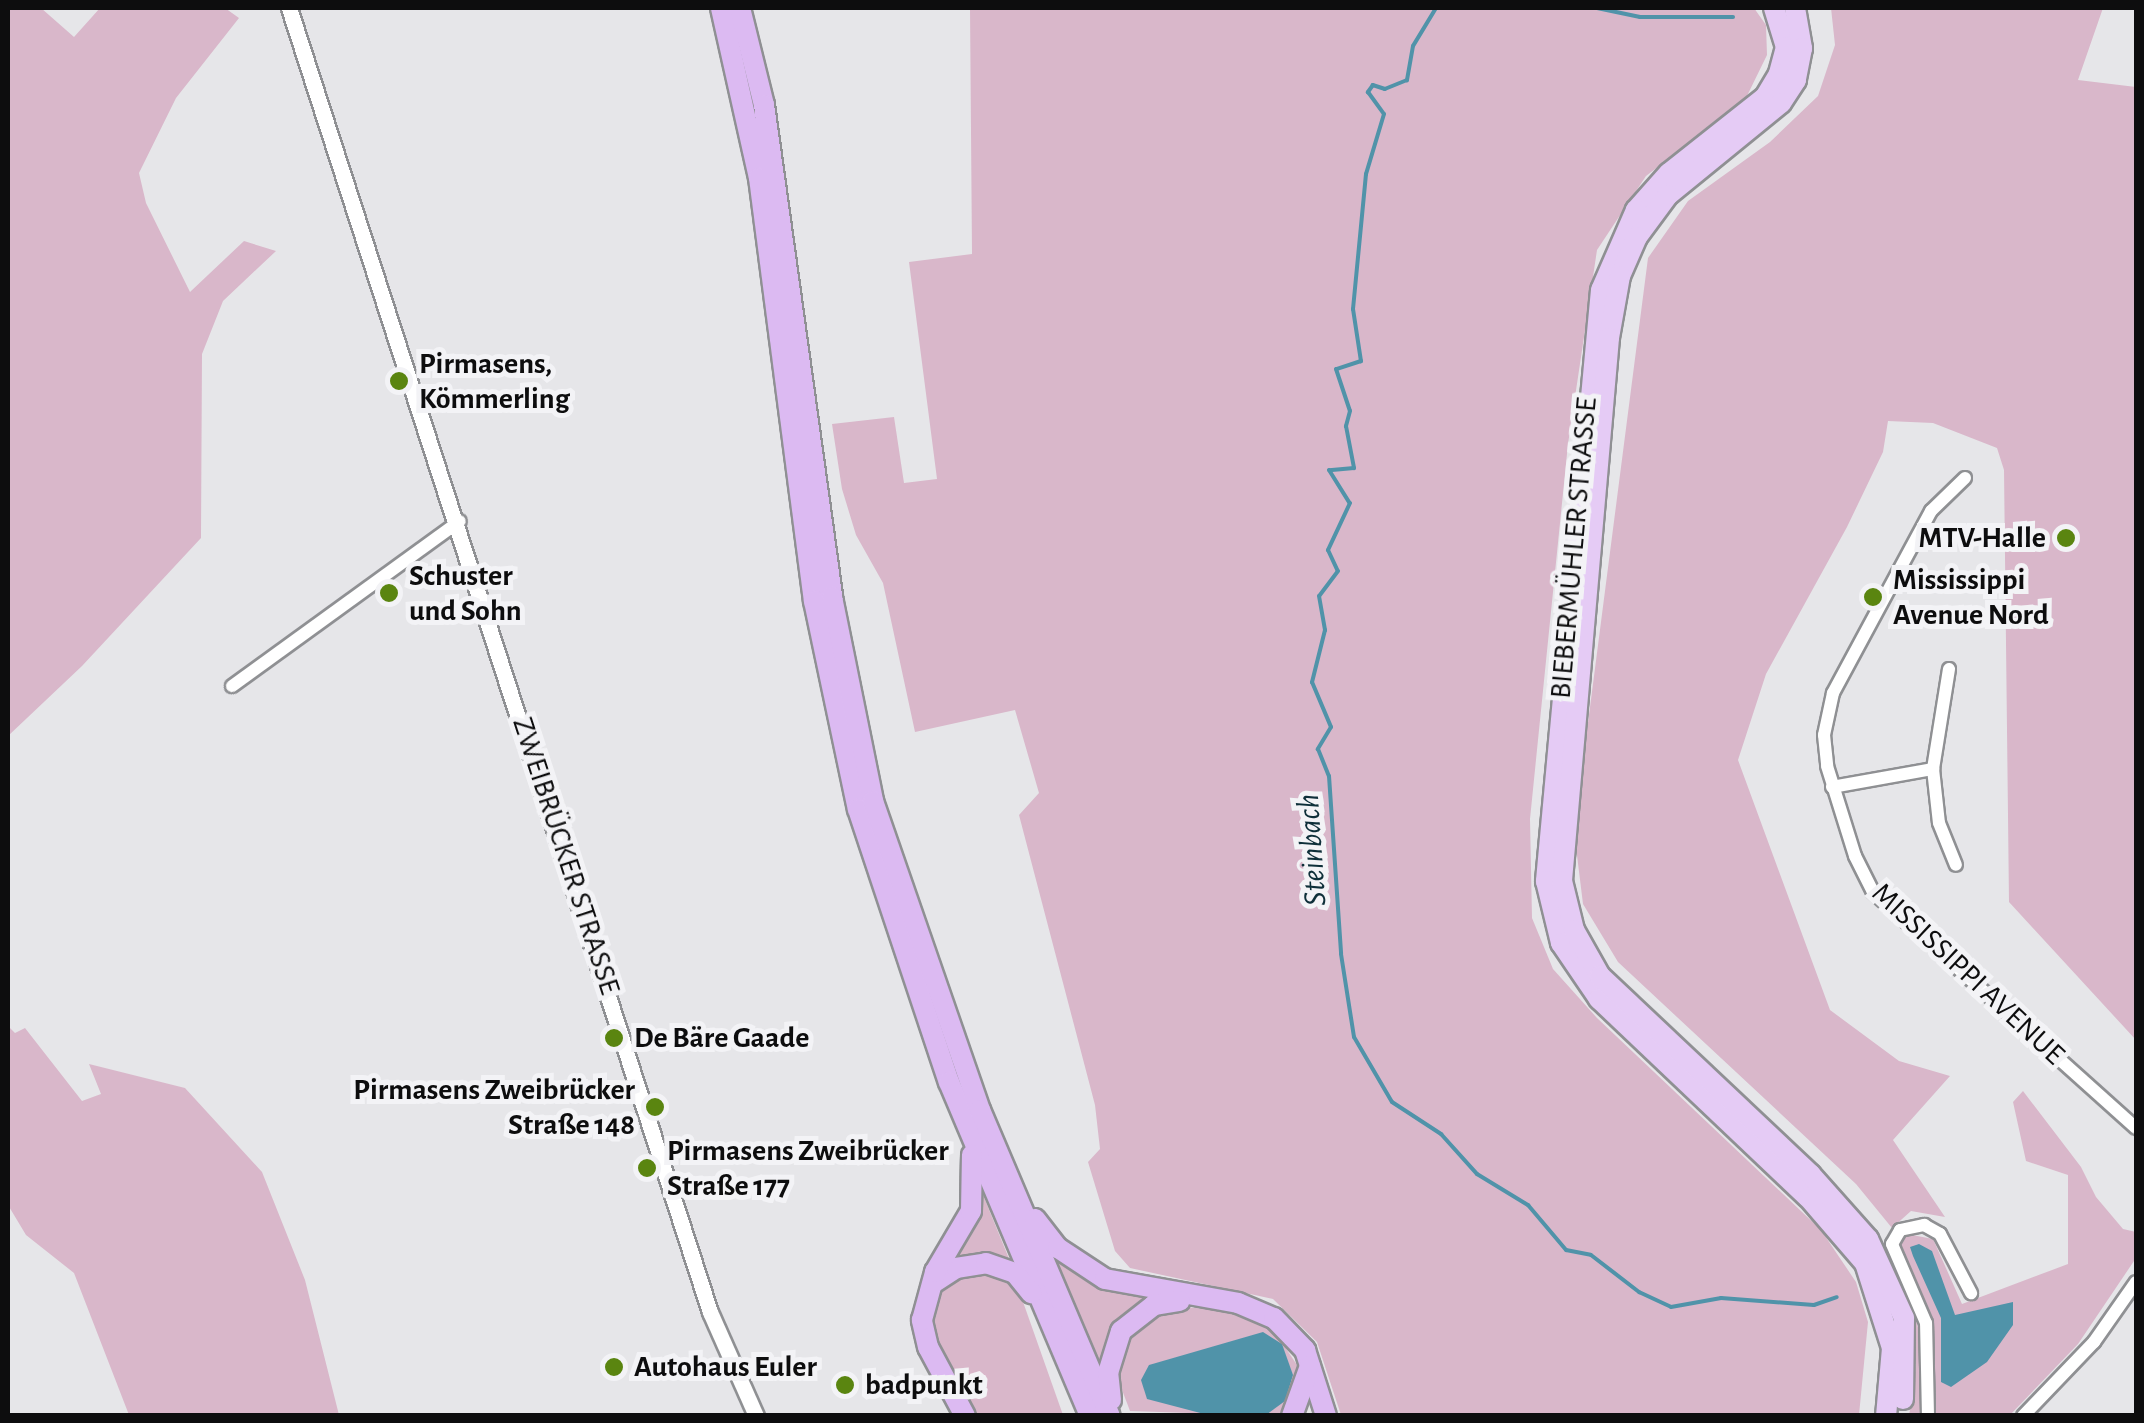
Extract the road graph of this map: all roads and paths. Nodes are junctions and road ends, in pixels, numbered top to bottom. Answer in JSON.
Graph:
{"nodes":[{"id":1,"x":289,"y":8,"type":"edge"},
{"id":2,"x":720,"y":8,"type":"edge"},
{"id":3,"x":740,"y":8,"type":"edge"},
{"id":4,"x":1774,"y":8,"type":"edge"},
{"id":5,"x":1794,"y":8,"type":"edge"},
{"id":6,"x":1965,"y":478,"type":"dead end"},
{"id":7,"x":460,"y":521,"type":"junction"},
{"id":8,"x":1948,"y":669,"type":"dead end"},
{"id":9,"x":232,"y":686,"type":"dead end"},
{"id":10,"x":1933,"y":769,"type":"junction"},
{"id":11,"x":1832,"y":787,"type":"junction"},
{"id":12,"x":1956,"y":866,"type":"dead end"},
{"id":13,"x":968,"y":1128,"type":"junction"},
{"id":14,"x":2136,"y":1128,"type":"edge"},
{"id":15,"x":1006,"y":1174,"type":"junction"},
{"id":16,"x":2136,"y":1282,"type":"edge"},
{"id":17,"x":928,"y":1288,"type":"junction"},
{"id":18,"x":1972,"y":1293,"type":"dead end"},
{"id":19,"x":1207,"y":1298,"type":"junction"},
{"id":20,"x":1048,"y":1314,"type":"junction"},
{"id":21,"x":1310,"y":1364,"type":"junction"},
{"id":22,"x":1095,"y":1388,"type":"junction"},
{"id":23,"x":962,"y":1413,"type":"edge"},
{"id":24,"x":756,"y":1416,"type":"edge"},
{"id":25,"x":1090,"y":1416,"type":"edge"},
{"id":26,"x":1112,"y":1416,"type":"edge"},
{"id":27,"x":1292,"y":1416,"type":"edge"},
{"id":28,"x":1326,"y":1416,"type":"edge"},
{"id":29,"x":1886,"y":1416,"type":"edge"},
{"id":30,"x":1899,"y":1416,"type":"edge"},
{"id":31,"x":1928,"y":1416,"type":"edge"},
{"id":32,"x":2023,"y":1416,"type":"edge"}],
"edges":[{"from":1,"to":7,"type":"street","name":"ZWEIBRÜCKER STRASSE"},
{"from":2,"to":13,"type":"highway"},
{"from":3,"to":15,"type":"highway"},
{"from":4,"to":29,"type":"main road","name":"BIEBERMÜHLER STRASSE"},
{"from":5,"to":30,"type":"main road"},
{"from":6,"to":11,"type":"street","name":"MISSISSIPPI AVENUE"},
{"from":7,"to":9,"type":"street"},
{"from":7,"to":24,"type":"street","name":"ZWEIBRÜCKER STRASSE"},
{"from":8,"to":10,"type":"street"},
{"from":10,"to":11,"type":"street"},
{"from":10,"to":12,"type":"street"},
{"from":11,"to":14,"type":"street","name":"MISSISSIPPI AVENUE"},
{"from":13,"to":17,"type":"highway"},
{"from":13,"to":20,"type":"highway"},
{"from":15,"to":19,"type":"highway"},
{"from":15,"to":22,"type":"highway"},
{"from":16,"to":32,"type":"street"},
{"from":17,"to":20,"type":"highway"},
{"from":17,"to":23,"type":"highway"},
{"from":18,"to":31,"type":"street"},
{"from":19,"to":21,"type":"highway"},
{"from":19,"to":22,"type":"highway"},
{"from":20,"to":22,"type":"highway"},
{"from":21,"to":27,"type":"highway"},
{"from":21,"to":28,"type":"highway"},
{"from":22,"to":25,"type":"highway"},
{"from":22,"to":26,"type":"highway"}]}
